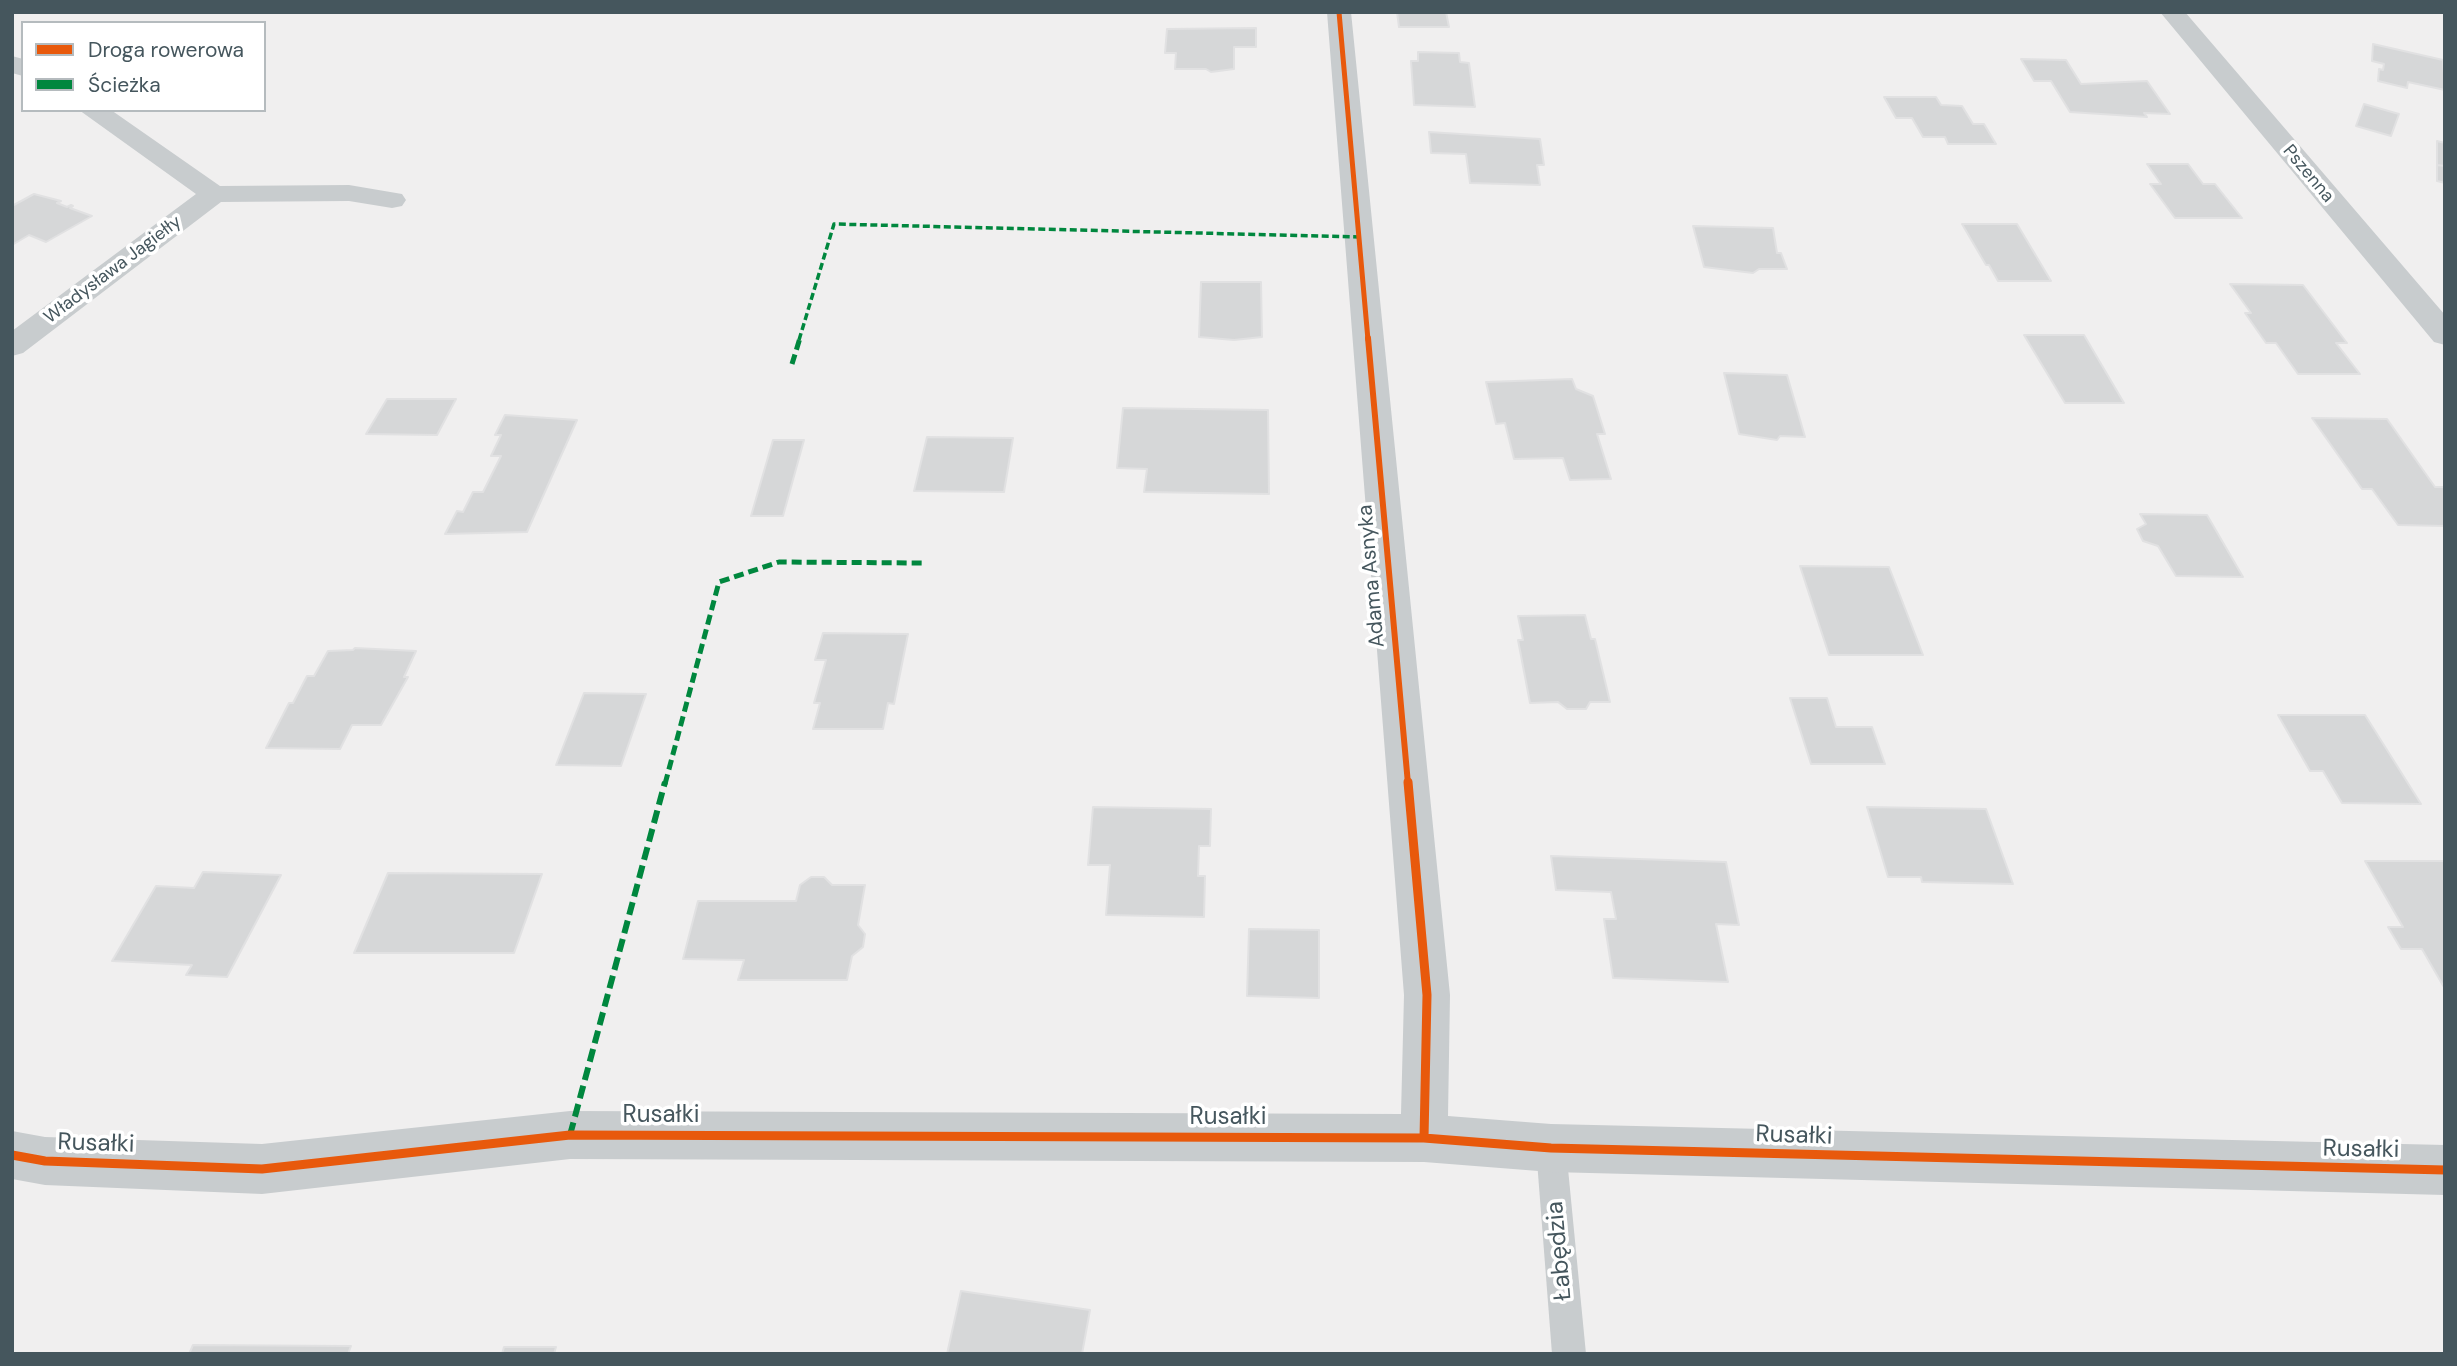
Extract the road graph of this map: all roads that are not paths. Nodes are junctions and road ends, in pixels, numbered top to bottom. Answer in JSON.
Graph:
{"nodes":[{"id":1,"x":1339,"y":12,"type":"edge"},
{"id":2,"x":2172,"y":12,"type":"edge"},
{"id":3,"x":95,"y":112,"type":"edge"},
{"id":4,"x":214,"y":194,"type":"junction"},
{"id":5,"x":392,"y":200,"type":"dead end"},
{"id":6,"x":2445,"y":335,"type":"edge"},
{"id":7,"x":12,"y":346,"type":"edge"},
{"id":8,"x":1424,"y":1138,"type":"junction"},
{"id":9,"x":1552,"y":1149,"type":"junction"},
{"id":10,"x":12,"y":1155,"type":"edge"},
{"id":11,"x":2445,"y":1170,"type":"edge"},
{"id":12,"x":1569,"y":1354,"type":"edge"}],
"edges":[{"from":1,"to":8,"type":"street","name":"Adama Asnyka"},
{"from":2,"to":6,"type":"street","name":"Pszenna"},
{"from":3,"to":4,"type":"street"},
{"from":4,"to":5,"type":"street"},
{"from":4,"to":7,"type":"street","name":"Władysława Jagiełły"},
{"from":8,"to":9,"type":"street","name":"Rusałki"},
{"from":8,"to":10,"type":"street","name":"Rusałki"},
{"from":9,"to":11,"type":"street","name":"Rusałki"},
{"from":9,"to":12,"type":"lane","name":"Łabędzia"}]}
